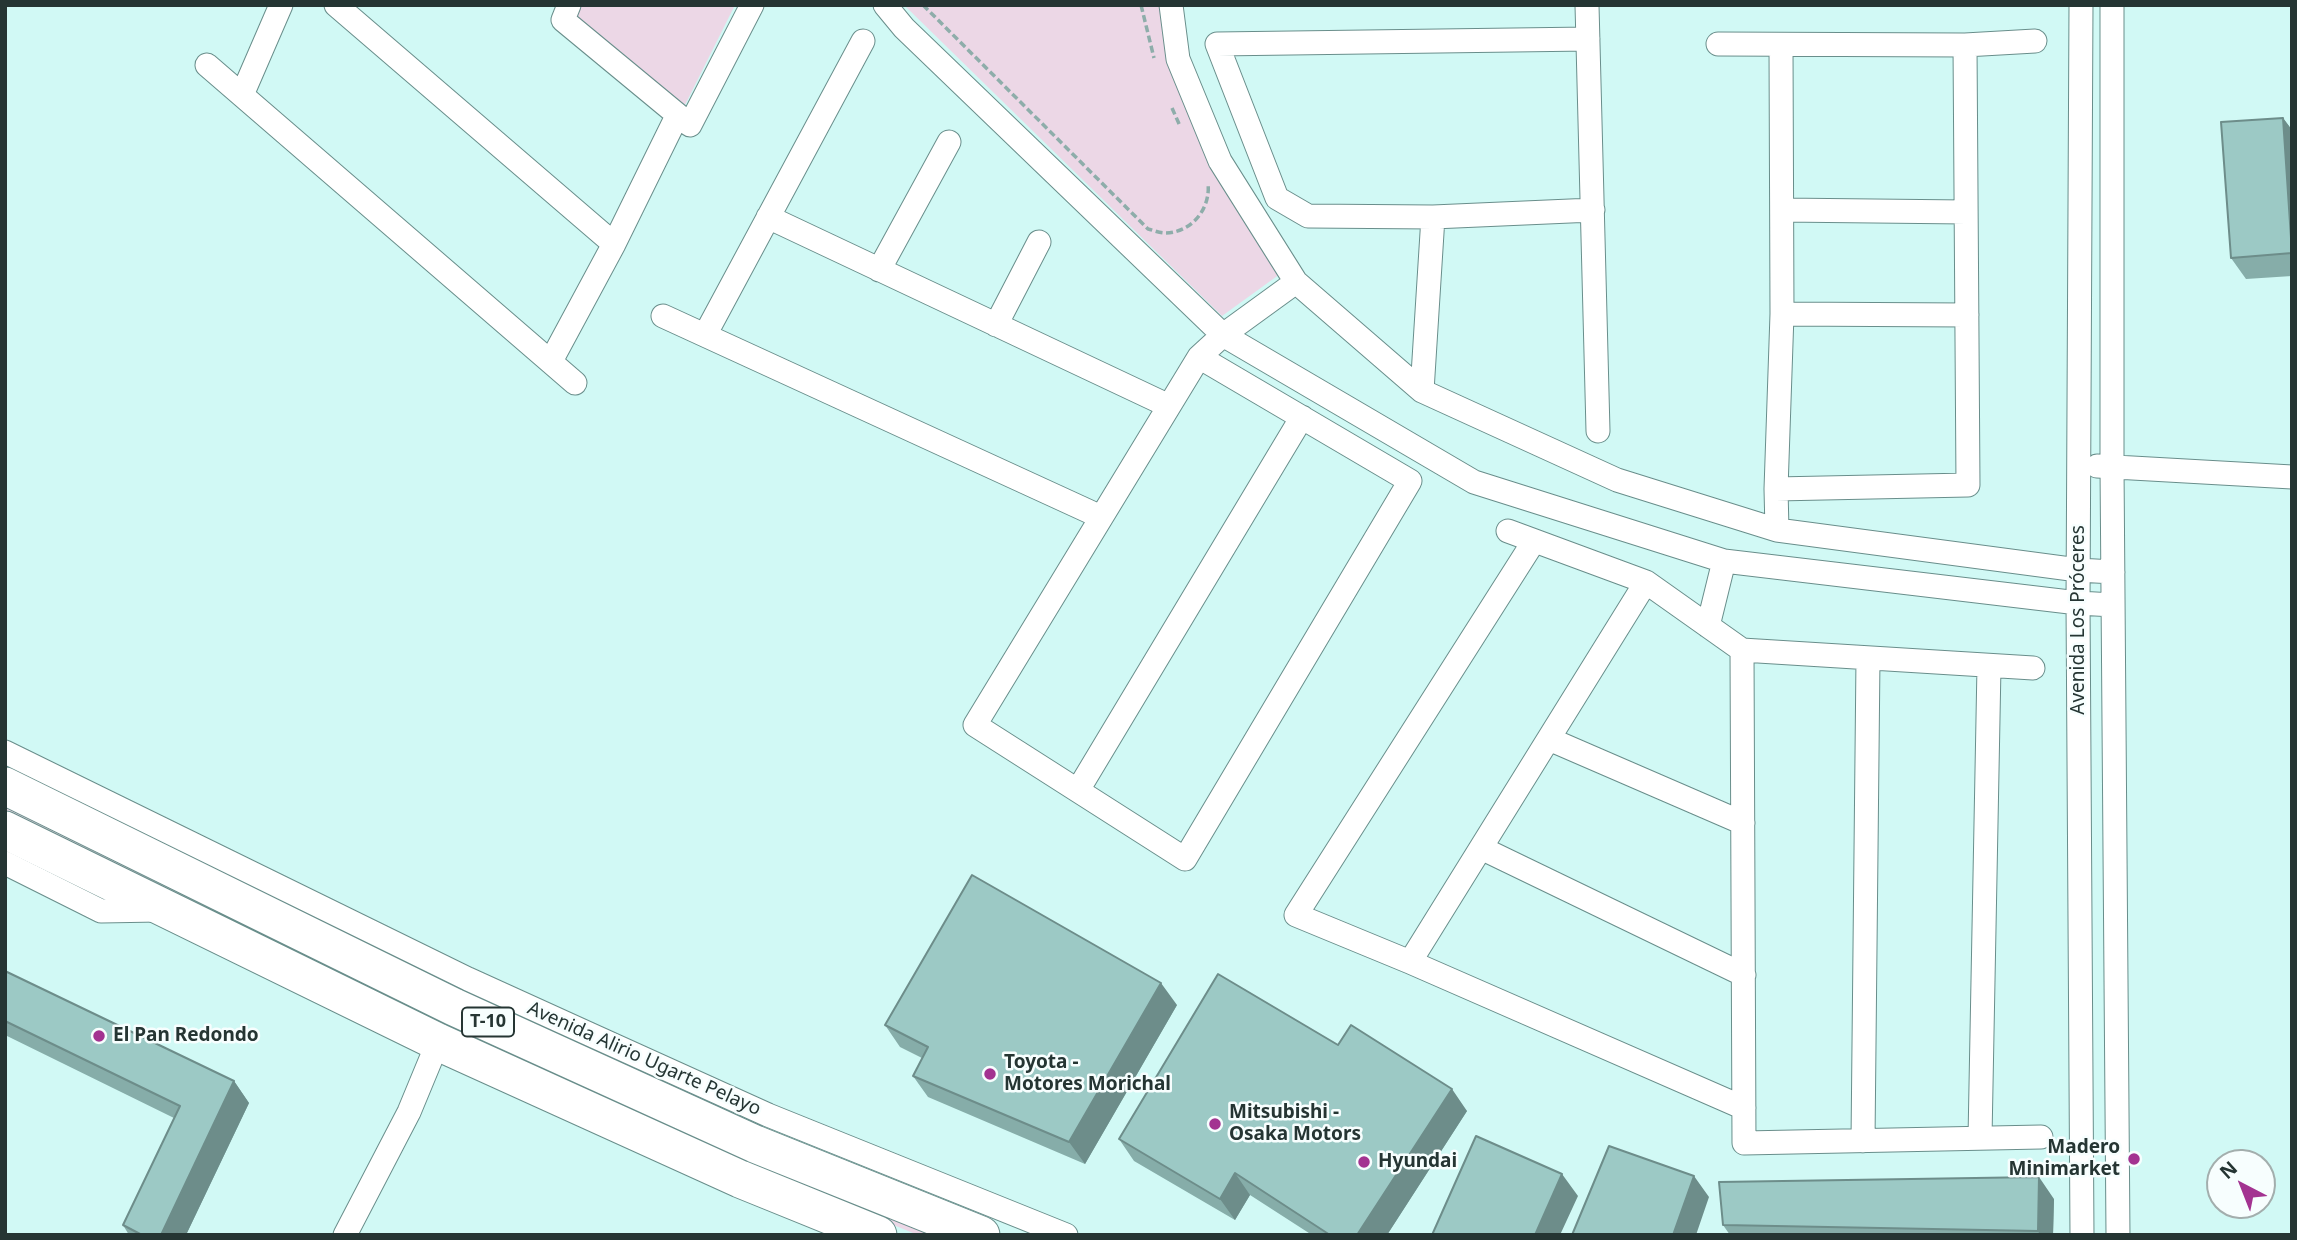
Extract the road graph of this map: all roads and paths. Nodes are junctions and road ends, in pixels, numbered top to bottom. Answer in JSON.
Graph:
{"nodes":[{"id":1,"x":281,"y":5,"type":"edge"},
{"id":2,"x":336,"y":5,"type":"edge"},
{"id":3,"x":752,"y":5,"type":"edge"},
{"id":4,"x":885,"y":5,"type":"edge"},
{"id":5,"x":923,"y":5,"type":"edge"},
{"id":6,"x":1141,"y":5,"type":"edge"},
{"id":7,"x":1171,"y":5,"type":"edge"},
{"id":8,"x":1587,"y":5,"type":"edge"},
{"id":9,"x":2081,"y":5,"type":"edge"},
{"id":10,"x":2112,"y":5,"type":"edge"},
{"id":11,"x":559,"y":10,"type":"edge"},
{"id":12,"x":1588,"y":38,"type":"junction"},
{"id":13,"x":863,"y":41,"type":"dead end"},
{"id":14,"x":2035,"y":41,"type":"dead end"},
{"id":15,"x":1718,"y":44,"type":"dead end"},
{"id":16,"x":1965,"y":45,"type":"junction"},
{"id":17,"x":1781,"y":46,"type":"junction"},
{"id":18,"x":1155,"y":62,"type":"dead end"},
{"id":19,"x":207,"y":65,"type":"dead end"},
{"id":20,"x":242,"y":95,"type":"junction"},
{"id":21,"x":1168,"y":97,"type":"dead end"},
{"id":22,"x":677,"y":116,"type":"junction"},
{"id":23,"x":1183,"y":132,"type":"dead end"},
{"id":24,"x":948,"y":142,"type":"dead end"},
{"id":25,"x":1207,"y":175,"type":"dead end"},
{"id":26,"x":1592,"y":210,"type":"junction"},
{"id":27,"x":1782,"y":210,"type":"junction"},
{"id":28,"x":1966,"y":212,"type":"junction"},
{"id":29,"x":768,"y":217,"type":"junction"},
{"id":30,"x":1433,"y":217,"type":"junction"},
{"id":31,"x":1039,"y":242,"type":"dead end"},
{"id":32,"x":614,"y":244,"type":"junction"},
{"id":33,"x":879,"y":270,"type":"junction"},
{"id":34,"x":1296,"y":282,"type":"junction"},
{"id":35,"x":1782,"y":314,"type":"junction"},
{"id":36,"x":1967,"y":315,"type":"junction"},
{"id":37,"x":663,"y":316,"type":"dead end"},
{"id":38,"x":996,"y":325,"type":"junction"},
{"id":39,"x":705,"y":335,"type":"junction"},
{"id":40,"x":1223,"y":335,"type":"junction"},
{"id":41,"x":1199,"y":357,"type":"junction"},
{"id":42,"x":551,"y":361,"type":"junction"},
{"id":43,"x":575,"y":383,"type":"dead end"},
{"id":44,"x":1422,"y":391,"type":"junction"},
{"id":45,"x":1169,"y":406,"type":"junction"},
{"id":46,"x":1302,"y":417,"type":"junction"},
{"id":47,"x":1598,"y":432,"type":"dead end"},
{"id":48,"x":2080,"y":465,"type":"junction"},
{"id":49,"x":2112,"y":467,"type":"junction"},
{"id":50,"x":2292,"y":477,"type":"edge"},
{"id":51,"x":1776,"y":489,"type":"junction"},
{"id":52,"x":1101,"y":517,"type":"junction"},
{"id":53,"x":1777,"y":530,"type":"junction"},
{"id":54,"x":1508,"y":531,"type":"dead end"},
{"id":55,"x":1534,"y":541,"type":"junction"},
{"id":56,"x":1724,"y":561,"type":"junction"},
{"id":57,"x":2078,"y":570,"type":"junction"},
{"id":58,"x":2113,"y":572,"type":"junction"},
{"id":59,"x":1646,"y":582,"type":"junction"},
{"id":60,"x":2078,"y":603,"type":"junction"},
{"id":61,"x":2113,"y":604,"type":"junction"},
{"id":62,"x":1708,"y":626,"type":"junction"},
{"id":63,"x":1742,"y":650,"type":"junction"},
{"id":64,"x":1868,"y":658,"type":"junction"},
{"id":65,"x":1989,"y":666,"type":"junction"},
{"id":66,"x":2034,"y":668,"type":"dead end"},
{"id":67,"x":1549,"y":739,"type":"junction"},
{"id":68,"x":5,"y":752,"type":"edge"},
{"id":69,"x":5,"y":786,"type":"edge"},
{"id":70,"x":1078,"y":790,"type":"junction"},
{"id":71,"x":1743,"y":823,"type":"junction"},
{"id":72,"x":5,"y":830,"type":"edge"},
{"id":73,"x":1481,"y":848,"type":"junction"},
{"id":74,"x":5,"y":863,"type":"edge"},
{"id":75,"x":169,"y":910,"type":"junction"},
{"id":76,"x":1410,"y":961,"type":"junction"},
{"id":77,"x":1744,"y":975,"type":"junction"},
{"id":78,"x":438,"y":1042,"type":"junction"},
{"id":79,"x":1744,"y":1108,"type":"junction"},
{"id":80,"x":2040,"y":1137,"type":"dead end"},
{"id":81,"x":1980,"y":1138,"type":"junction"},
{"id":82,"x":1863,"y":1141,"type":"junction"},
{"id":83,"x":345,"y":1235,"type":"edge"},
{"id":84,"x":878,"y":1235,"type":"edge"},
{"id":85,"x":981,"y":1235,"type":"edge"},
{"id":86,"x":1066,"y":1235,"type":"edge"},
{"id":87,"x":2082,"y":1235,"type":"edge"},
{"id":88,"x":2118,"y":1235,"type":"edge"}],
"edges":[{"from":1,"to":20,"type":"street"},
{"from":2,"to":32,"type":"street"},
{"from":3,"to":22,"type":"street"},
{"from":4,"to":40,"type":"street"},
{"from":5,"to":25,"type":"path"},
{"from":6,"to":18,"type":"path"},
{"from":7,"to":34,"type":"street"},
{"from":8,"to":12,"type":"street"},
{"from":9,"to":48,"type":"street","name":"Avenida Los Próceres"},
{"from":10,"to":49,"type":"street","name":"Avenida Los Próceres"},
{"from":11,"to":22,"type":"street"},
{"from":12,"to":26,"type":"street"},
{"from":12,"to":30,"type":"street"},
{"from":13,"to":29,"type":"street"},
{"from":14,"to":16,"type":"street"},
{"from":15,"to":17,"type":"street"},
{"from":16,"to":17,"type":"street"},
{"from":16,"to":28,"type":"street"},
{"from":17,"to":27,"type":"street"},
{"from":19,"to":20,"type":"street"},
{"from":20,"to":42,"type":"street"},
{"from":21,"to":23,"type":"path"},
{"from":22,"to":32,"type":"street"},
{"from":24,"to":33,"type":"street"},
{"from":26,"to":30,"type":"street"},
{"from":26,"to":47,"type":"street"},
{"from":27,"to":28,"type":"street"},
{"from":27,"to":35,"type":"street"},
{"from":28,"to":36,"type":"street"},
{"from":29,"to":33,"type":"street"},
{"from":29,"to":39,"type":"street"},
{"from":30,"to":44,"type":"street"},
{"from":31,"to":38,"type":"street"},
{"from":32,"to":42,"type":"street"},
{"from":33,"to":38,"type":"street"},
{"from":34,"to":40,"type":"street"},
{"from":34,"to":44,"type":"street"},
{"from":35,"to":36,"type":"street"},
{"from":35,"to":51,"type":"street"},
{"from":36,"to":51,"type":"street"},
{"from":37,"to":39,"type":"street"},
{"from":38,"to":45,"type":"street"},
{"from":39,"to":52,"type":"street"},
{"from":40,"to":41,"type":"street"},
{"from":40,"to":56,"type":"street"},
{"from":41,"to":45,"type":"street"},
{"from":41,"to":46,"type":"street"},
{"from":42,"to":43,"type":"street"},
{"from":44,"to":53,"type":"street"},
{"from":45,"to":52,"type":"street"},
{"from":46,"to":70,"type":"street"},
{"from":46,"to":70,"type":"street"},
{"from":48,"to":49,"type":"street"},
{"from":48,"to":57,"type":"street","name":"Avenida Los Próceres"},
{"from":49,"to":50,"type":"street"},
{"from":49,"to":58,"type":"street","name":"Avenida Los Próceres"},
{"from":51,"to":53,"type":"street"},
{"from":52,"to":70,"type":"street"},
{"from":53,"to":57,"type":"street"},
{"from":54,"to":55,"type":"street"},
{"from":55,"to":59,"type":"street"},
{"from":55,"to":76,"type":"street"},
{"from":56,"to":60,"type":"street"},
{"from":56,"to":62,"type":"street"},
{"from":57,"to":58,"type":"street"},
{"from":57,"to":60,"type":"street","name":"Avenida Los Próceres"},
{"from":58,"to":61,"type":"street","name":"Avenida Los Próceres"},
{"from":59,"to":62,"type":"street"},
{"from":59,"to":67,"type":"street"},
{"from":60,"to":61,"type":"street"},
{"from":60,"to":87,"type":"street","name":"Avenida Los Próceres"},
{"from":61,"to":88,"type":"street","name":"Avenida Los Próceres"},
{"from":62,"to":63,"type":"street"},
{"from":63,"to":64,"type":"street"},
{"from":63,"to":71,"type":"street"},
{"from":64,"to":65,"type":"street"},
{"from":64,"to":82,"type":"street"},
{"from":65,"to":66,"type":"street"},
{"from":65,"to":81,"type":"street"},
{"from":67,"to":71,"type":"street"},
{"from":67,"to":73,"type":"street"},
{"from":68,"to":86,"type":"street","name":"Avenida Alirio Ugarte Pelayo"},
{"from":69,"to":85,"type":"highway","name":"Avenida Alirio Ugarte Pelayo","number":"T-10"},
{"from":71,"to":77,"type":"street"},
{"from":72,"to":75,"type":"highway","number":"T-10"},
{"from":73,"to":76,"type":"street"},
{"from":73,"to":77,"type":"street"},
{"from":74,"to":75,"type":"street"},
{"from":75,"to":78,"type":"highway","number":"T-10"},
{"from":76,"to":79,"type":"street"},
{"from":77,"to":79,"type":"street"},
{"from":78,"to":83,"type":"street"},
{"from":78,"to":84,"type":"highway","number":"T-10"},
{"from":79,"to":82,"type":"street"},
{"from":80,"to":81,"type":"street"},
{"from":81,"to":82,"type":"street"}]}
